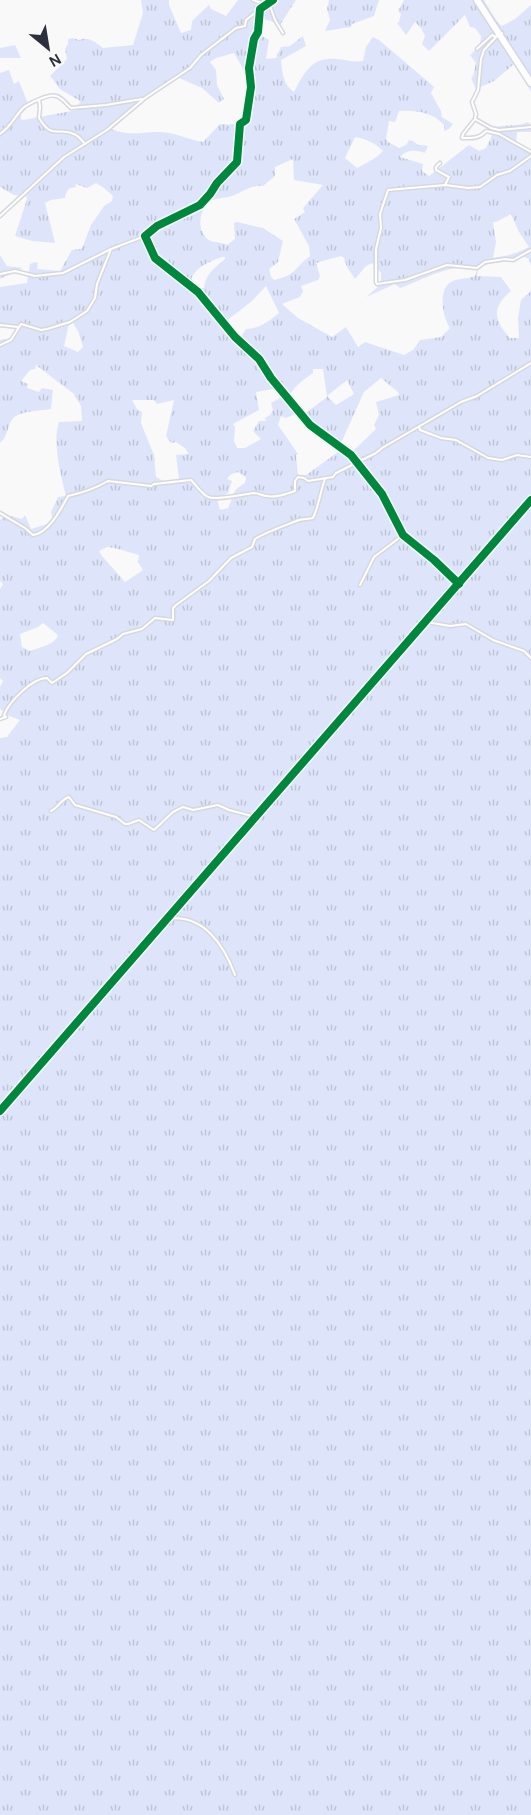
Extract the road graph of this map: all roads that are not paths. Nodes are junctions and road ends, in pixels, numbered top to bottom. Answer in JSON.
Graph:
{"nodes":[{"id":1,"x":253,"y":0,"type":"edge"},
{"id":2,"x":273,"y":0,"type":"edge"},
{"id":3,"x":479,"y":0,"type":"edge"},
{"id":4,"x":266,"y":4,"type":"junction"},
{"id":5,"x":260,"y":9,"type":"junction"},
{"id":6,"x":283,"y":33,"type":"dead end"},
{"id":7,"x":499,"y":35,"type":"junction"},
{"id":8,"x":477,"y":49,"type":"dead end"},
{"id":9,"x":531,"y":77,"type":"edge"},
{"id":10,"x":531,"y":83,"type":"edge"},
{"id":11,"x":145,"y":98,"type":"junction"},
{"id":12,"x":39,"y":100,"type":"junction"},
{"id":13,"x":475,"y":118,"type":"junction"},
{"id":14,"x":531,"y":127,"type":"edge"},
{"id":15,"x":0,"y":134,"type":"edge"},
{"id":16,"x":86,"y":144,"type":"junction"},
{"id":17,"x":531,"y":154,"type":"edge"},
{"id":18,"x":440,"y":163,"type":"dead end"},
{"id":19,"x":445,"y":185,"type":"junction"},
{"id":20,"x":0,"y":216,"type":"edge"},
{"id":21,"x":145,"y":236,"type":"junction"},
{"id":22,"x":111,"y":249,"type":"junction"},
{"id":23,"x":531,"y":250,"type":"edge"},
{"id":24,"x":0,"y":274,"type":"edge"},
{"id":25,"x":0,"y":325,"type":"edge"},
{"id":26,"x":18,"y":327,"type":"junction"},
{"id":27,"x":0,"y":345,"type":"edge"},
{"id":28,"x":531,"y":363,"type":"edge"},
{"id":29,"x":419,"y":427,"type":"junction"},
{"id":30,"x":531,"y":457,"type":"edge"},
{"id":31,"x":358,"y":463,"type":"junction"},
{"id":32,"x":325,"y":479,"type":"junction"},
{"id":33,"x":531,"y":500,"type":"edge"},
{"id":34,"x":0,"y":513,"type":"edge"},
{"id":35,"x":403,"y":535,"type":"junction"},
{"id":36,"x":459,"y":584,"type":"junction"},
{"id":37,"x":360,"y":585,"type":"dead end"},
{"id":38,"x":426,"y":622,"type":"junction"},
{"id":39,"x":531,"y":658,"type":"edge"},
{"id":40,"x":0,"y":711,"type":"edge"},
{"id":41,"x":4,"y":715,"type":"junction"},
{"id":42,"x":0,"y":719,"type":"edge"},
{"id":43,"x":51,"y":811,"type":"dead end"},
{"id":44,"x":256,"y":817,"type":"dead end"},
{"id":45,"x":167,"y":919,"type":"junction"},
{"id":46,"x":235,"y":975,"type":"dead end"},
{"id":47,"x":0,"y":1111,"type":"edge"}],
"edges":[{"from":1,"to":4,"type":"street"},
{"from":2,"to":4,"type":"street"},
{"from":3,"to":7,"type":"highway"},
{"from":4,"to":5,"type":"street"},
{"from":4,"to":6,"type":"street"},
{"from":5,"to":11,"type":"street"},
{"from":5,"to":21,"type":"street"},
{"from":7,"to":8,"type":"street"},
{"from":7,"to":9,"type":"highway"},
{"from":7,"to":10,"type":"highway"},
{"from":7,"to":13,"type":"street"},
{"from":11,"to":12,"type":"street"},
{"from":11,"to":16,"type":"street"},
{"from":12,"to":15,"type":"street"},
{"from":12,"to":16,"type":"street"},
{"from":13,"to":14,"type":"street"},
{"from":13,"to":17,"type":"street"},
{"from":16,"to":20,"type":"street"},
{"from":17,"to":19,"type":"street"},
{"from":18,"to":19,"type":"street"},
{"from":19,"to":23,"type":"street"},
{"from":21,"to":22,"type":"street"},
{"from":21,"to":31,"type":"street"},
{"from":22,"to":24,"type":"street"},
{"from":22,"to":26,"type":"street"},
{"from":25,"to":26,"type":"street"},
{"from":26,"to":27,"type":"street"},
{"from":28,"to":29,"type":"street"},
{"from":29,"to":30,"type":"street"},
{"from":29,"to":31,"type":"street"},
{"from":31,"to":32,"type":"street"},
{"from":31,"to":35,"type":"street"},
{"from":32,"to":34,"type":"street"},
{"from":32,"to":41,"type":"street"},
{"from":33,"to":36,"type":"street"},
{"from":35,"to":36,"type":"street"},
{"from":35,"to":37,"type":"street"},
{"from":36,"to":38,"type":"street"},
{"from":38,"to":39,"type":"street"},
{"from":38,"to":45,"type":"street"},
{"from":40,"to":41,"type":"street"},
{"from":41,"to":42,"type":"street"},
{"from":43,"to":44,"type":"street"},
{"from":45,"to":46,"type":"street"},
{"from":45,"to":47,"type":"street"}]}
